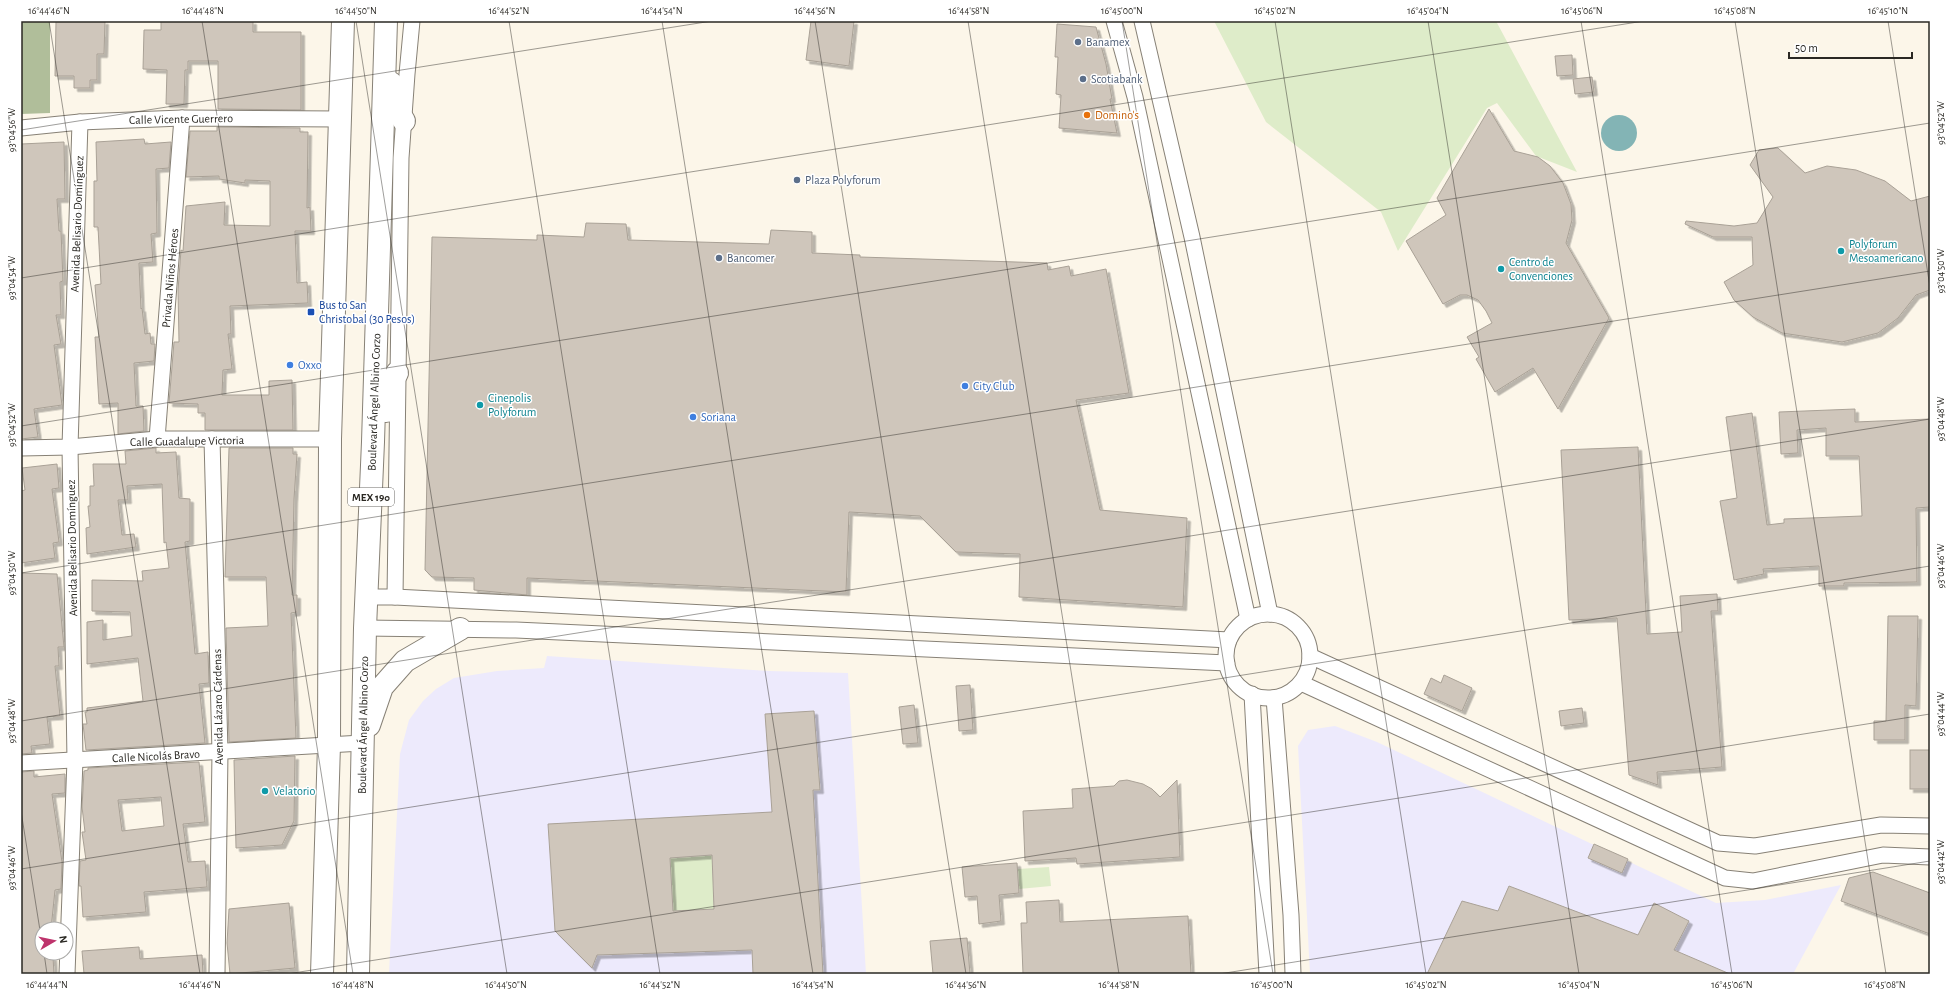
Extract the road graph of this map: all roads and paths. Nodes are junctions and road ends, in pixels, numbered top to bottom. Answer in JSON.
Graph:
{"nodes":[{"id":1,"x":343,"y":21,"type":"edge"},
{"id":2,"x":386,"y":21,"type":"edge"},
{"id":3,"x":412,"y":21,"type":"edge"},
{"id":4,"x":1114,"y":21,"type":"edge"},
{"id":5,"x":1142,"y":21,"type":"edge"},
{"id":6,"x":384,"y":49,"type":"junction"},
{"id":7,"x":182,"y":118,"type":"junction"},
{"id":8,"x":340,"y":119,"type":"junction"},
{"id":9,"x":404,"y":121,"type":"junction"},
{"id":10,"x":80,"y":122,"type":"junction"},
{"id":11,"x":21,"y":128,"type":"edge"},
{"id":12,"x":398,"y":373,"type":"junction"},
{"id":13,"x":157,"y":439,"type":"junction"},
{"id":14,"x":212,"y":439,"type":"junction"},
{"id":15,"x":330,"y":440,"type":"junction"},
{"id":16,"x":374,"y":442,"type":"junction"},
{"id":17,"x":70,"y":447,"type":"junction"},
{"id":18,"x":21,"y":448,"type":"edge"},
{"id":19,"x":367,"y":597,"type":"junction"},
{"id":20,"x":395,"y":597,"type":"junction"},
{"id":21,"x":1270,"y":614,"type":"junction"},
{"id":22,"x":1248,"y":619,"type":"junction"},
{"id":23,"x":365,"y":628,"type":"junction"},
{"id":24,"x":460,"y":629,"type":"junction"},
{"id":25,"x":1229,"y":640,"type":"junction"},
{"id":26,"x":1310,"y":656,"type":"junction"},
{"id":27,"x":1227,"y":663,"type":"junction"},
{"id":28,"x":1301,"y":683,"type":"junction"},
{"id":29,"x":1252,"y":694,"type":"junction"},
{"id":30,"x":1274,"y":698,"type":"junction"},
{"id":31,"x":362,"y":743,"type":"junction"},
{"id":32,"x":329,"y":745,"type":"junction"},
{"id":33,"x":220,"y":752,"type":"junction"},
{"id":34,"x":75,"y":760,"type":"junction"},
{"id":35,"x":21,"y":762,"type":"edge"},
{"id":36,"x":1930,"y":826,"type":"edge"},
{"id":37,"x":1930,"y":857,"type":"edge"},
{"id":38,"x":68,"y":974,"type":"edge"},
{"id":39,"x":217,"y":974,"type":"edge"},
{"id":40,"x":322,"y":974,"type":"edge"},
{"id":41,"x":358,"y":974,"type":"edge"},
{"id":42,"x":1267,"y":974,"type":"edge"},
{"id":43,"x":1293,"y":974,"type":"edge"}],
"edges":[{"from":1,"to":8,"type":"main road"},
{"from":2,"to":6,"type":"main road","name":"Boulevard Ángel Albino Corzo","number":"MEX 190"},
{"from":3,"to":9,"type":"street"},
{"from":4,"to":22,"type":"street"},
{"from":5,"to":21,"type":"street"},
{"from":6,"to":9,"type":"main road"},
{"from":6,"to":16,"type":"main road","name":"Boulevard Ángel Albino Corzo","number":"MEX 190"},
{"from":7,"to":8,"type":"street","name":"Calle Vicente Guerrero"},
{"from":7,"to":10,"type":"street","name":"Calle Vicente Guerrero"},
{"from":7,"to":13,"type":"street","name":"Privada Niños Héroes"},
{"from":8,"to":15,"type":"main road"},
{"from":9,"to":12,"type":"street"},
{"from":10,"to":11,"type":"street","name":"Calle Vicente Guerrero"},
{"from":10,"to":17,"type":"street","name":"Avenida Belisario Domínguez"},
{"from":12,"to":16,"type":"main road"},
{"from":12,"to":20,"type":"street"},
{"from":13,"to":14,"type":"street","name":"Calle Guadalupe Victoria"},
{"from":13,"to":17,"type":"street","name":"Calle Guadalupe Victoria"},
{"from":14,"to":15,"type":"street","name":"Calle Guadalupe Victoria"},
{"from":14,"to":33,"type":"street","name":"Avenida Lázaro Cárdenas"},
{"from":15,"to":32,"type":"main road"},
{"from":16,"to":19,"type":"main road","name":"Boulevard Ángel Albino Corzo","number":"MEX 190"},
{"from":17,"to":18,"type":"street","name":"Calle Guadalupe Victoria"},
{"from":17,"to":34,"type":"street","name":"Avenida Belisario Domínguez"},
{"from":19,"to":20,"type":"street"},
{"from":19,"to":23,"type":"main road","name":"Boulevard Ángel Albino Corzo","number":"MEX 190"},
{"from":20,"to":25,"type":"street"},
{"from":21,"to":22,"type":"street"},
{"from":21,"to":26,"type":"street"},
{"from":22,"to":25,"type":"street"},
{"from":23,"to":24,"type":"street"},
{"from":23,"to":31,"type":"main road","name":"Boulevard Ángel Albino Corzo","number":"MEX 190"},
{"from":24,"to":27,"type":"street"},
{"from":24,"to":31,"type":"main road"},
{"from":25,"to":27,"type":"street"},
{"from":26,"to":28,"type":"street"},
{"from":26,"to":36,"type":"street"},
{"from":27,"to":29,"type":"street"},
{"from":28,"to":30,"type":"street"},
{"from":28,"to":37,"type":"street"},
{"from":29,"to":30,"type":"street"},
{"from":29,"to":42,"type":"street"},
{"from":30,"to":43,"type":"street"},
{"from":31,"to":32,"type":"street","name":"Calle Nicolás Bravo"},
{"from":31,"to":41,"type":"main road","name":"Boulevard Ángel Albino Corzo","number":"MEX 190"},
{"from":32,"to":33,"type":"street","name":"Calle Nicolás Bravo"},
{"from":32,"to":40,"type":"main road"},
{"from":33,"to":34,"type":"street","name":"Calle Nicolás Bravo"},
{"from":33,"to":39,"type":"street","name":"Avenida Lázaro Cárdenas"},
{"from":34,"to":35,"type":"street","name":"Calle Nicolás Bravo"},
{"from":34,"to":38,"type":"street","name":"Avenida Belisario Domínguez"}]}
